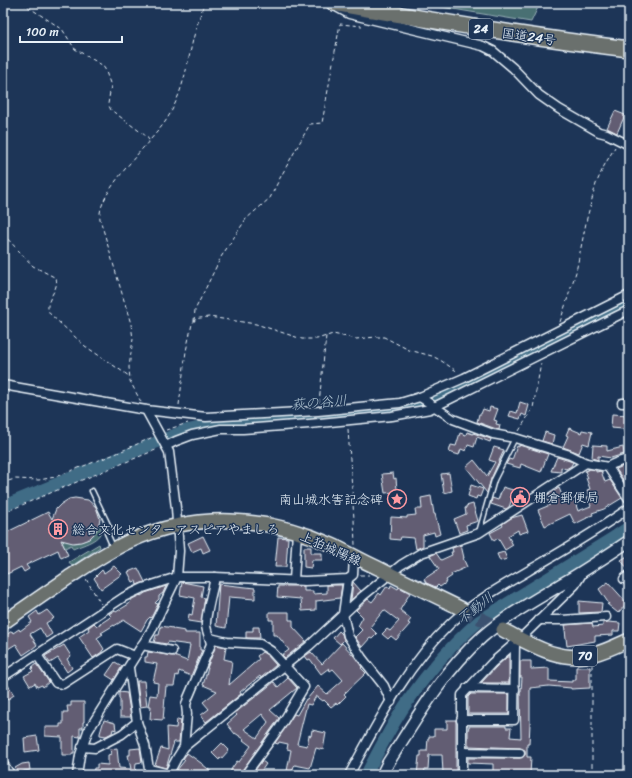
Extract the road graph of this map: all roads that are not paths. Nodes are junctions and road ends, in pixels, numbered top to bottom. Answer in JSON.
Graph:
{"nodes":[{"id":1,"x":329,"y":3,"type":"edge"},
{"id":2,"x":334,"y":3,"type":"edge"},
{"id":3,"x":629,"y":49,"type":"edge"},
{"id":4,"x":629,"y":145,"type":"edge"},
{"id":5,"x":629,"y":295,"type":"edge"},
{"id":6,"x":629,"y":310,"type":"edge"},
{"id":7,"x":3,"y":385,"type":"edge"},
{"id":8,"x":422,"y":398,"type":"junction"},
{"id":9,"x":434,"y":406,"type":"junction"},
{"id":10,"x":146,"y":410,"type":"junction"},
{"id":11,"x":515,"y":438,"type":"junction"},
{"id":12,"x":165,"y":445,"type":"junction"},
{"id":13,"x":629,"y":458,"type":"edge"},
{"id":14,"x":586,"y":463,"type":"junction"},
{"id":15,"x":608,"y":467,"type":"junction"},
{"id":16,"x":92,"y":491,"type":"dead end"},
{"id":17,"x":629,"y":499,"type":"edge"},
{"id":18,"x":629,"y":508,"type":"edge"},
{"id":19,"x":177,"y":525,"type":"junction"},
{"id":20,"x":296,"y":532,"type":"junction"},
{"id":21,"x":479,"y":533,"type":"junction"},
{"id":22,"x":629,"y":541,"type":"edge"},
{"id":23,"x":114,"y":549,"type":"junction"},
{"id":24,"x":354,"y":556,"type":"junction"},
{"id":25,"x":583,"y":571,"type":"junction"},
{"id":26,"x":390,"y":574,"type":"junction"},
{"id":27,"x":177,"y":577,"type":"junction"},
{"id":28,"x":215,"y":577,"type":"junction"},
{"id":29,"x":348,"y":579,"type":"junction"},
{"id":30,"x":294,"y":580,"type":"junction"},
{"id":31,"x":462,"y":610,"type":"tunnel mouth"},
{"id":32,"x":344,"y":614,"type":"junction"},
{"id":33,"x":606,"y":617,"type":"dead end"},
{"id":34,"x":539,"y":620,"type":"junction"},
{"id":35,"x":3,"y":623,"type":"edge"},
{"id":36,"x":503,"y":630,"type":"tunnel mouth"},
{"id":37,"x":210,"y":638,"type":"junction"},
{"id":38,"x":629,"y":640,"type":"edge"},
{"id":39,"x":518,"y":641,"type":"junction"},
{"id":40,"x":142,"y":645,"type":"junction"},
{"id":41,"x":172,"y":651,"type":"dead end"},
{"id":42,"x":37,"y":655,"type":"junction"},
{"id":43,"x":135,"y":656,"type":"junction"},
{"id":44,"x":284,"y":666,"type":"junction"},
{"id":45,"x":129,"y":668,"type":"junction"},
{"id":46,"x":3,"y":677,"type":"edge"},
{"id":47,"x":467,"y":688,"type":"junction"},
{"id":48,"x":515,"y":689,"type":"junction"},
{"id":49,"x":391,"y":702,"type":"junction"},
{"id":50,"x":461,"y":720,"type":"junction"},
{"id":51,"x":137,"y":722,"type":"junction"},
{"id":52,"x":82,"y":747,"type":"junction"},
{"id":53,"x":184,"y":747,"type":"junction"},
{"id":54,"x":462,"y":752,"type":"junction"},
{"id":55,"x":520,"y":753,"type":"dead end"},
{"id":56,"x":3,"y":764,"type":"edge"},
{"id":57,"x":171,"y":774,"type":"edge"},
{"id":58,"x":11,"y":775,"type":"edge"},
{"id":59,"x":77,"y":775,"type":"edge"},
{"id":60,"x":245,"y":775,"type":"edge"},
{"id":61,"x":349,"y":775,"type":"edge"},
{"id":62,"x":382,"y":775,"type":"edge"},
{"id":63,"x":462,"y":775,"type":"edge"}],
"edges":[{"from":1,"to":4,"type":"street"},
{"from":2,"to":3,"type":"highway","name":"国道24号","number":"24"},
{"from":5,"to":8,"type":"street"},
{"from":6,"to":9,"type":"street"},
{"from":7,"to":10,"type":"street"},
{"from":8,"to":9,"type":"street"},
{"from":8,"to":10,"type":"street"},
{"from":9,"to":11,"type":"street"},
{"from":9,"to":12,"type":"street"},
{"from":10,"to":12,"type":"street"},
{"from":11,"to":14,"type":"street"},
{"from":11,"to":21,"type":"lane"},
{"from":12,"to":19,"type":"street"},
{"from":13,"to":15,"type":"street"},
{"from":14,"to":15,"type":"street"},
{"from":14,"to":21,"type":"street"},
{"from":15,"to":17,"type":"street"},
{"from":16,"to":23,"type":"lane"},
{"from":18,"to":49,"type":"street"},
{"from":19,"to":20,"type":"main road","name":"上狛城陽線"},
{"from":19,"to":23,"type":"main road","name":"上狛城陽線"},
{"from":19,"to":27,"type":"street"},
{"from":20,"to":24,"type":"main road","name":"上狛城陽線"},
{"from":20,"to":30,"type":"street"},
{"from":21,"to":26,"type":"street"},
{"from":22,"to":25,"type":"street"},
{"from":23,"to":35,"type":"main road","name":"上狛城陽線"},
{"from":24,"to":26,"type":"main road","name":"上狛城陽線"},
{"from":24,"to":29,"type":"street"},
{"from":25,"to":34,"type":"street"},
{"from":25,"to":62,"type":"street"},
{"from":26,"to":31,"type":"main road","name":"上狛城陽線"},
{"from":26,"to":32,"type":"street"},
{"from":27,"to":28,"type":"street"},
{"from":27,"to":40,"type":"street"},
{"from":27,"to":42,"type":"street"},
{"from":28,"to":30,"type":"street"},
{"from":28,"to":37,"type":"street"},
{"from":29,"to":30,"type":"street"},
{"from":29,"to":32,"type":"street"},
{"from":32,"to":44,"type":"street"},
{"from":32,"to":49,"type":"street"},
{"from":33,"to":34,"type":"street"},
{"from":34,"to":39,"type":"street"},
{"from":36,"to":39,"type":"main road","number":"70"},
{"from":37,"to":44,"type":"street"},
{"from":37,"to":53,"type":"street"},
{"from":38,"to":39,"type":"main road","number":"70"},
{"from":39,"to":47,"type":"street"},
{"from":39,"to":48,"type":"street"},
{"from":40,"to":41,"type":"street"},
{"from":40,"to":43,"type":"street"},
{"from":42,"to":43,"type":"street"},
{"from":42,"to":46,"type":"street"},
{"from":43,"to":45,"type":"street"},
{"from":44,"to":53,"type":"street"},
{"from":44,"to":60,"type":"street"},
{"from":45,"to":51,"type":"street"},
{"from":45,"to":52,"type":"street"},
{"from":47,"to":48,"type":"street"},
{"from":47,"to":50,"type":"street"},
{"from":48,"to":50,"type":"street"},
{"from":49,"to":61,"type":"street"},
{"from":50,"to":54,"type":"street"},
{"from":51,"to":52,"type":"street"},
{"from":51,"to":57,"type":"street"},
{"from":52,"to":59,"type":"street"},
{"from":53,"to":57,"type":"street"},
{"from":54,"to":55,"type":"street"},
{"from":54,"to":63,"type":"street"},
{"from":56,"to":58,"type":"street"}]}
